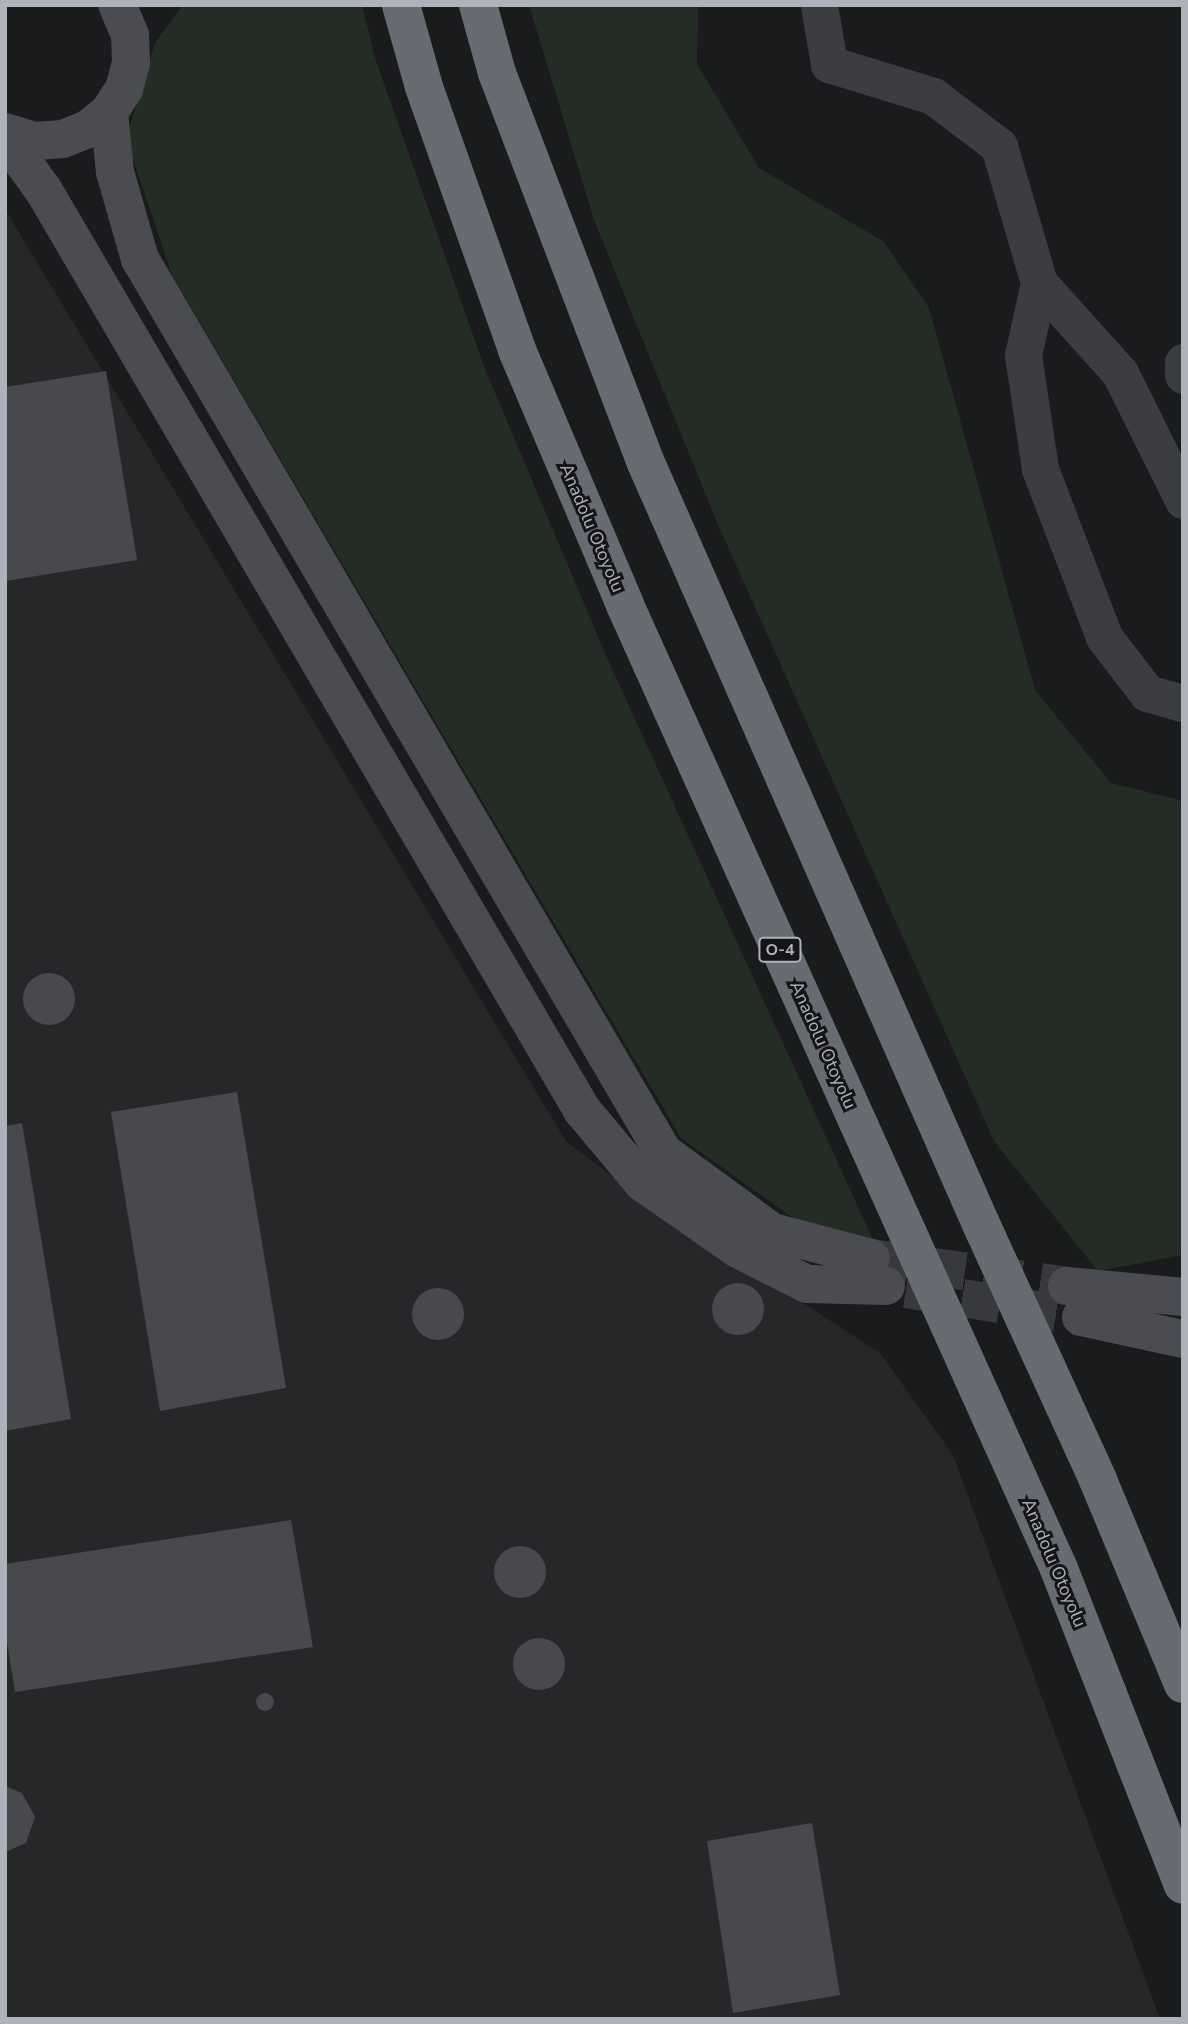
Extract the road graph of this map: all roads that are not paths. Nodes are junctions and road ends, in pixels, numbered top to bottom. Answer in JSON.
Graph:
{"nodes":[{"id":1,"x":117,"y":5,"type":"edge"},
{"id":2,"x":401,"y":5,"type":"edge"},
{"id":3,"x":478,"y":5,"type":"edge"},
{"id":4,"x":819,"y":5,"type":"edge"},
{"id":5,"x":109,"y":112,"type":"junction"},
{"id":6,"x":5,"y":131,"type":"edge"},
{"id":7,"x":5,"y":137,"type":"edge"},
{"id":8,"x":1039,"y":283,"type":"junction"},
{"id":9,"x":1183,"y":362,"type":"edge"},
{"id":10,"x":1183,"y":374,"type":"edge"},
{"id":11,"x":1180,"y":484,"type":"edge"},
{"id":12,"x":1183,"y":703,"type":"edge"},
{"id":13,"x":1183,"y":1297,"type":"edge"},
{"id":14,"x":1183,"y":1339,"type":"edge"},
{"id":15,"x":1183,"y":1684,"type":"edge"},
{"id":16,"x":1183,"y":1885,"type":"edge"}],
"edges":[{"from":1,"to":5,"type":"main road"},
{"from":2,"to":16,"type":"highway","name":"Anadolu Otoyolu","number":"O-4"},
{"from":3,"to":15,"type":"highway"},
{"from":4,"to":8,"type":"street"},
{"from":5,"to":6,"type":"main road"},
{"from":5,"to":7,"type":"main road"},
{"from":8,"to":11,"type":"street"},
{"from":8,"to":12,"type":"street"},
{"from":9,"to":10,"type":"street"},
{"from":13,"to":14,"type":"main road"}]}
